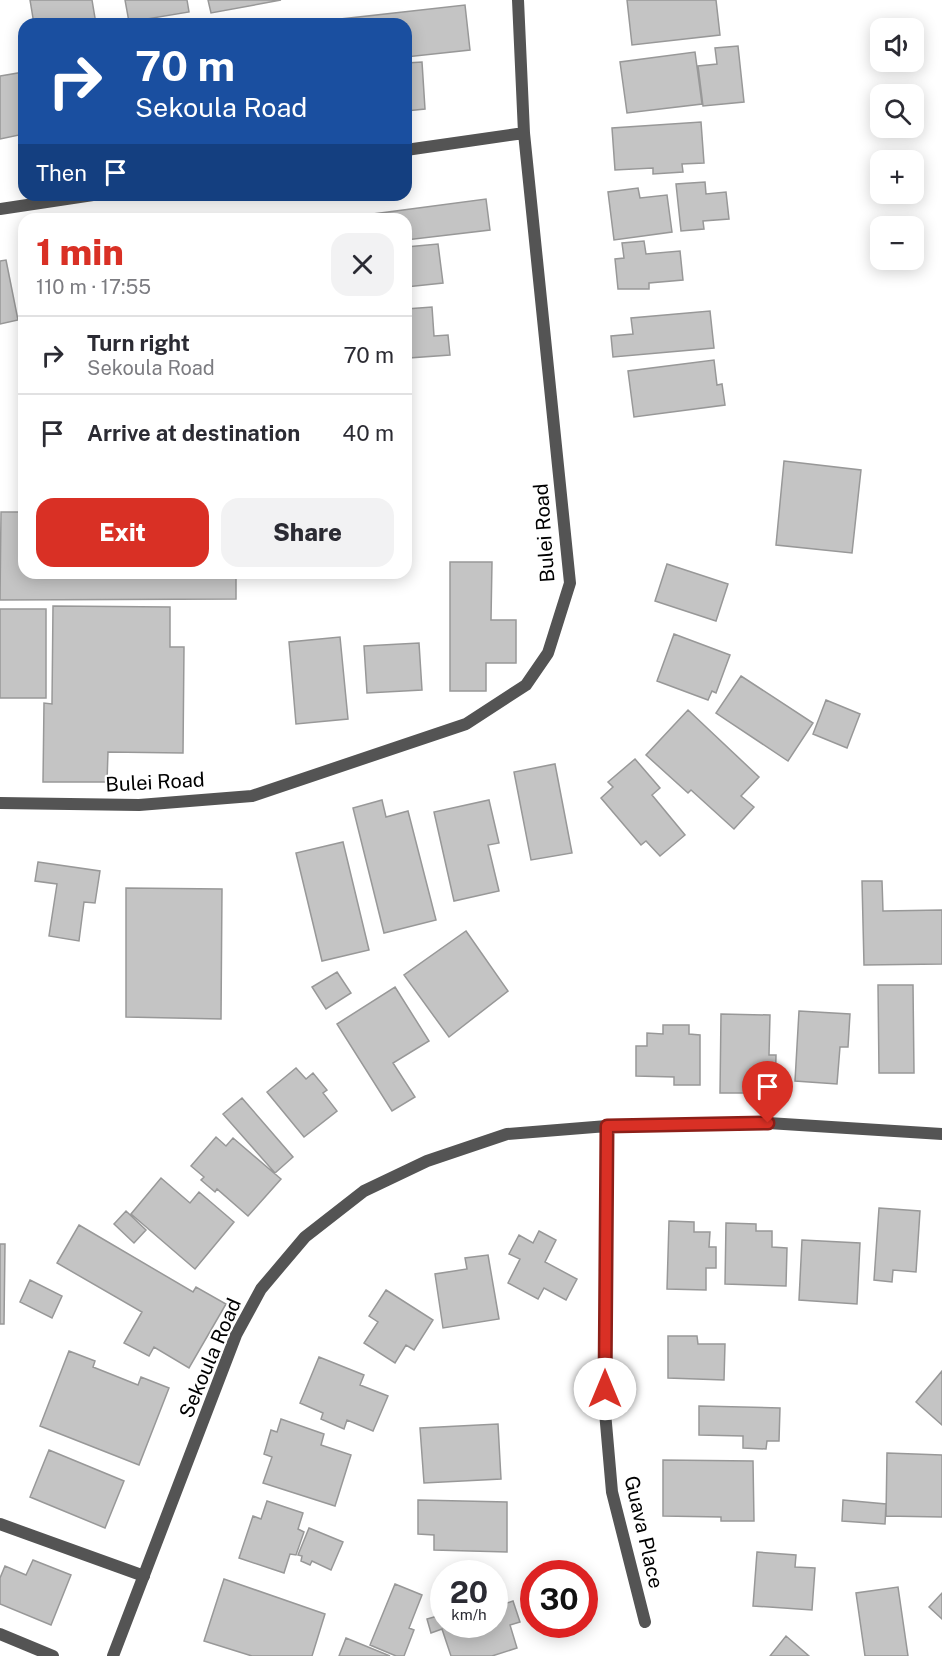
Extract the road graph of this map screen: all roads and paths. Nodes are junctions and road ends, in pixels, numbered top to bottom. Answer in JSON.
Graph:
{"nodes":[{"id":1,"x":518,"y":0,"type":"edge"},
{"id":2,"x":524,"y":133,"type":"junction"},
{"id":3,"x":412,"y":149,"type":"edge"},
{"id":4,"x":50,"y":201,"type":"edge"},
{"id":5,"x":0,"y":208,"type":"edge"},
{"id":6,"x":0,"y":803,"type":"edge"},
{"id":7,"x":607,"y":1126,"type":"junction"},
{"id":8,"x":942,"y":1134,"type":"edge"},
{"id":9,"x":0,"y":1524,"type":"edge"},
{"id":10,"x":144,"y":1576,"type":"junction"},
{"id":11,"x":645,"y":1622,"type":"dead end"},
{"id":12,"x":0,"y":1634,"type":"edge"},
{"id":13,"x":53,"y":1656,"type":"edge"},
{"id":14,"x":113,"y":1656,"type":"edge"}],
"edges":[{"from":1,"to":2,"type":"street","name":"Bulei Road"},
{"from":2,"to":3,"type":"street"},
{"from":2,"to":6,"type":"street","name":"Bulei Road"},
{"from":4,"to":5,"type":"street"},
{"from":7,"to":8,"type":"street","name":"Sekoula Road"},
{"from":7,"to":10,"type":"street","name":"Sekoula Road"},
{"from":7,"to":11,"type":"street","name":"Guava Place"},
{"from":9,"to":10,"type":"street"},
{"from":10,"to":14,"type":"street","name":"Sekoula Road"},
{"from":12,"to":13,"type":"street"}]}
